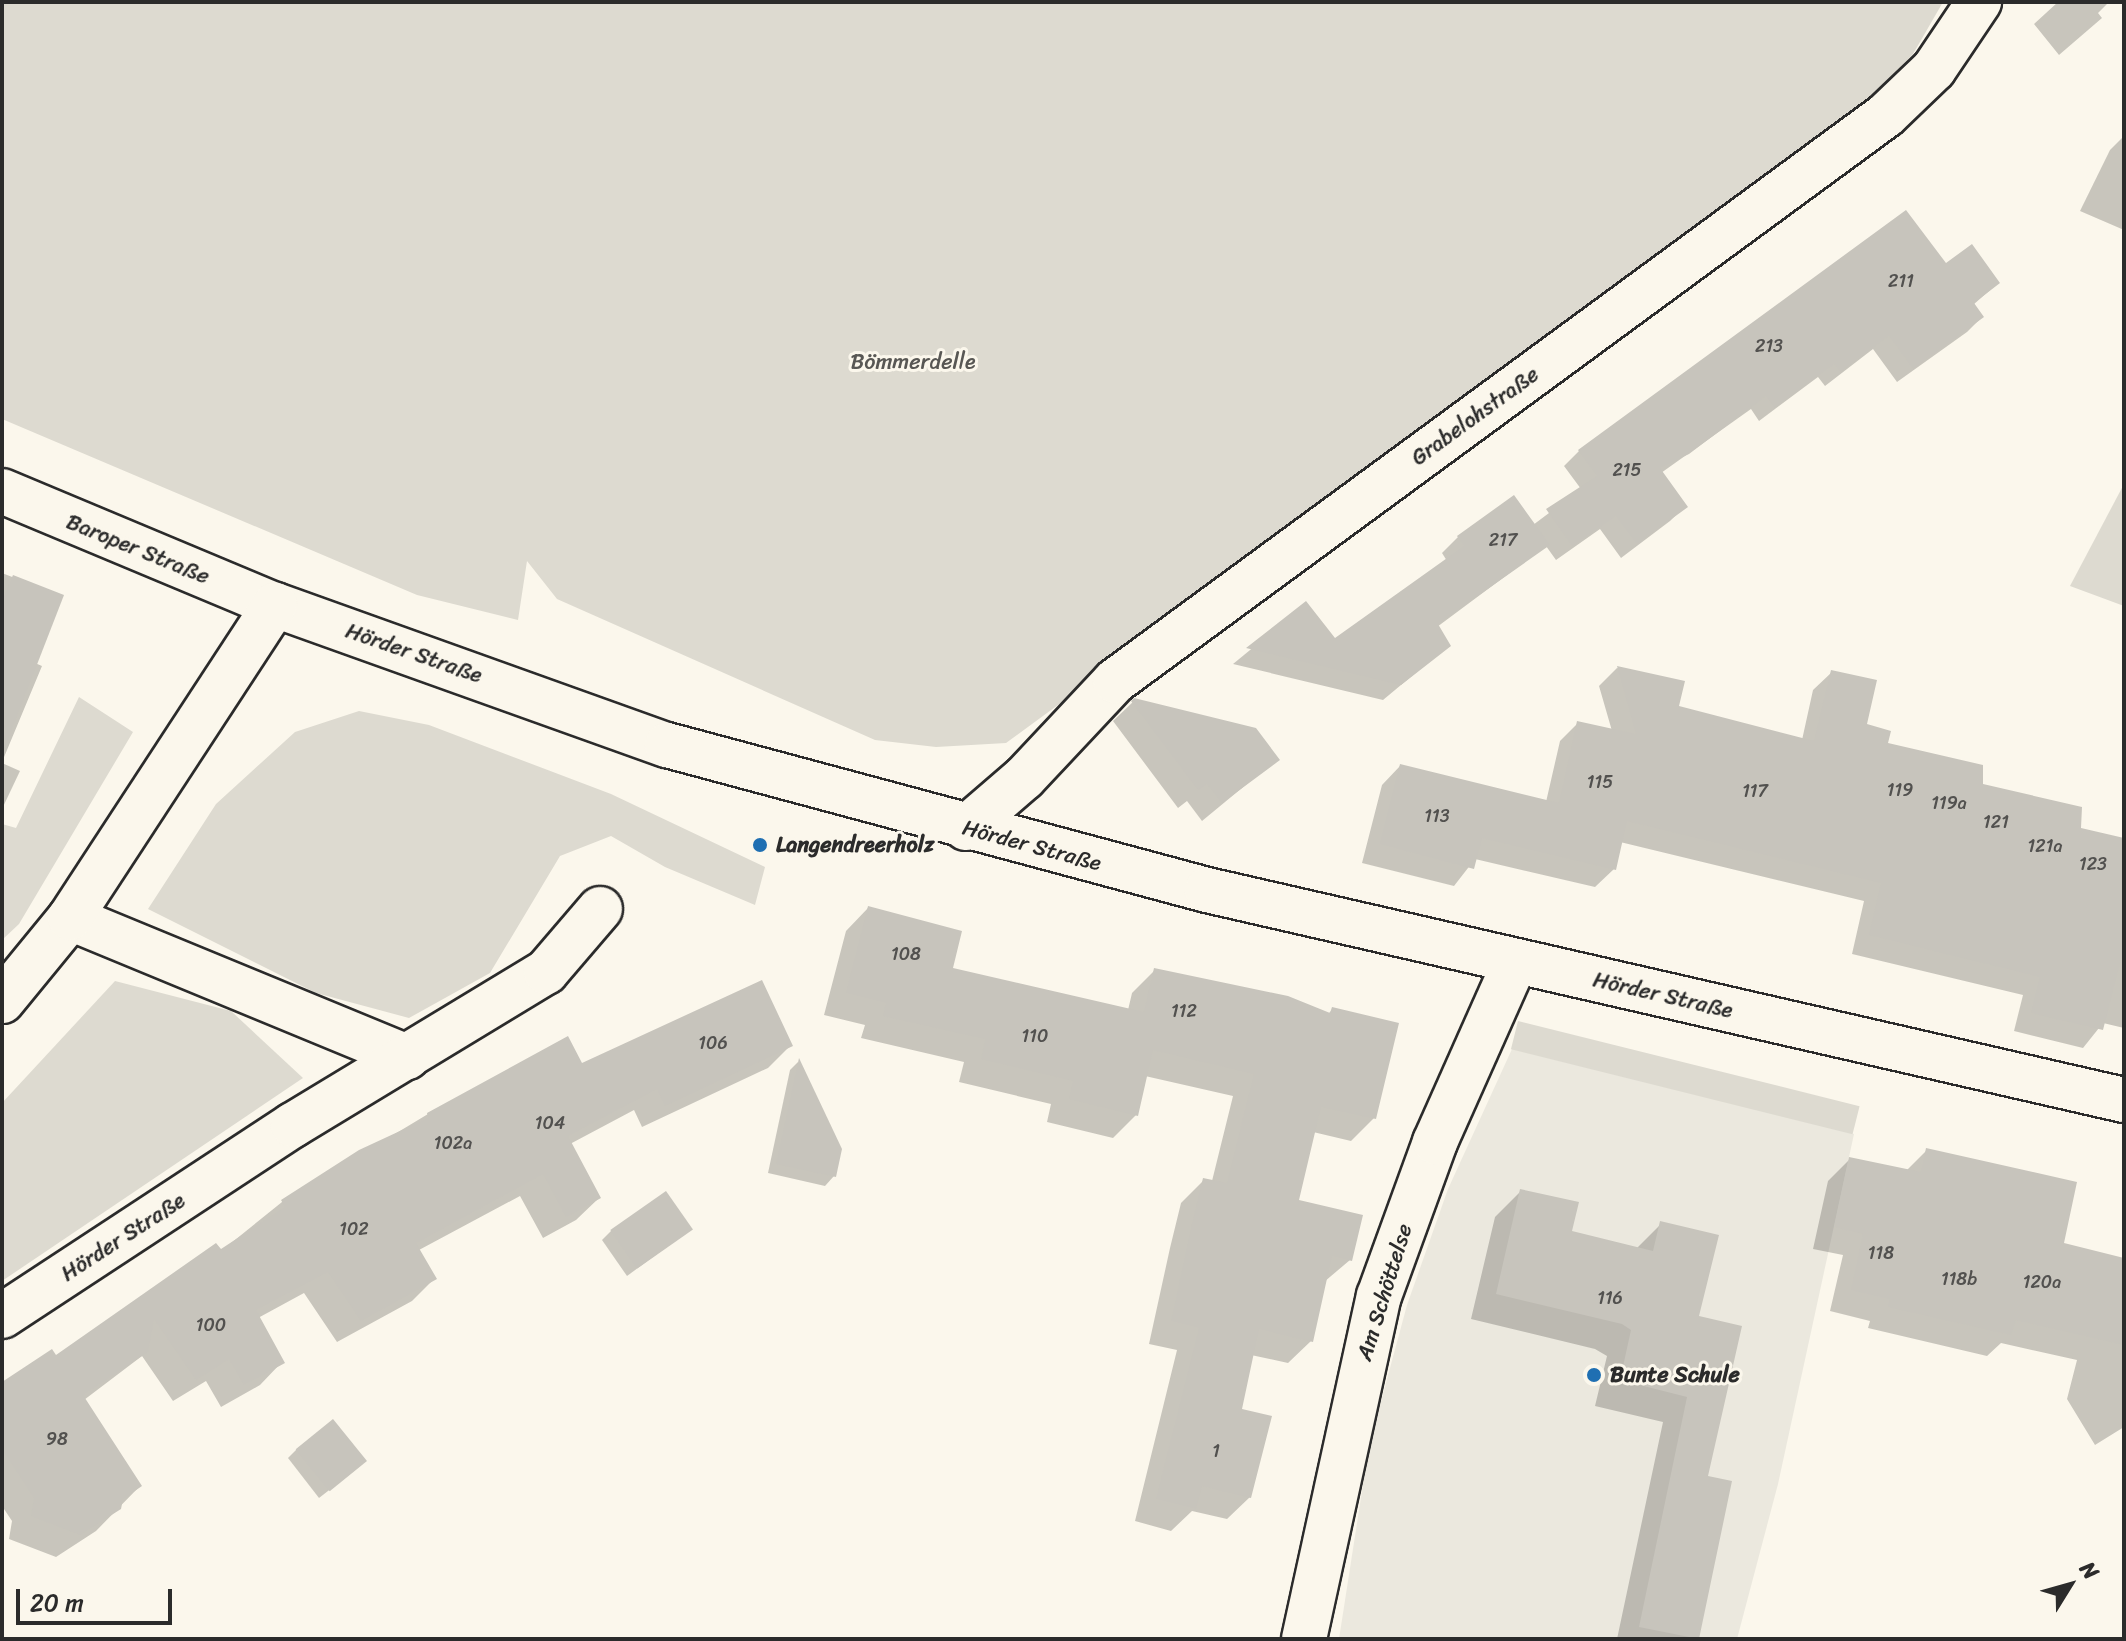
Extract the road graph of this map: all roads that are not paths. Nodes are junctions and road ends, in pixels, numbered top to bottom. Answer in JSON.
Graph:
{"nodes":[{"id":1,"x":1979,"y":2,"type":"edge"},
{"id":2,"x":2,"y":491,"type":"edge"},
{"id":3,"x":275,"y":605,"type":"junction"},
{"id":4,"x":966,"y":828,"type":"junction"},
{"id":5,"x":600,"y":909,"type":"dead end"},
{"id":6,"x":70,"y":918,"type":"junction"},
{"id":7,"x":1515,"y":962,"type":"junction"},
{"id":8,"x":2,"y":1001,"type":"edge"},
{"id":9,"x":407,"y":1057,"type":"junction"},
{"id":10,"x":2124,"y":1100,"type":"edge"},
{"id":11,"x":2,"y":1316,"type":"edge"},
{"id":12,"x":1304,"y":1639,"type":"edge"}],
"edges":[{"from":1,"to":4,"type":"street","name":"Grabelohstraße"},
{"from":2,"to":3,"type":"street","name":"Baroper Straße"},
{"from":3,"to":4,"type":"street","name":"Hörder Straße"},
{"from":3,"to":6,"type":"street"},
{"from":4,"to":7,"type":"street","name":"Hörder Straße"},
{"from":5,"to":9,"type":"street","name":"Hörder Straße"},
{"from":6,"to":8,"type":"street"},
{"from":6,"to":9,"type":"street"},
{"from":7,"to":10,"type":"street","name":"Hörder Straße"},
{"from":7,"to":12,"type":"street","name":"Am Schöttelse"},
{"from":9,"to":11,"type":"street","name":"Hörder Straße"}]}
